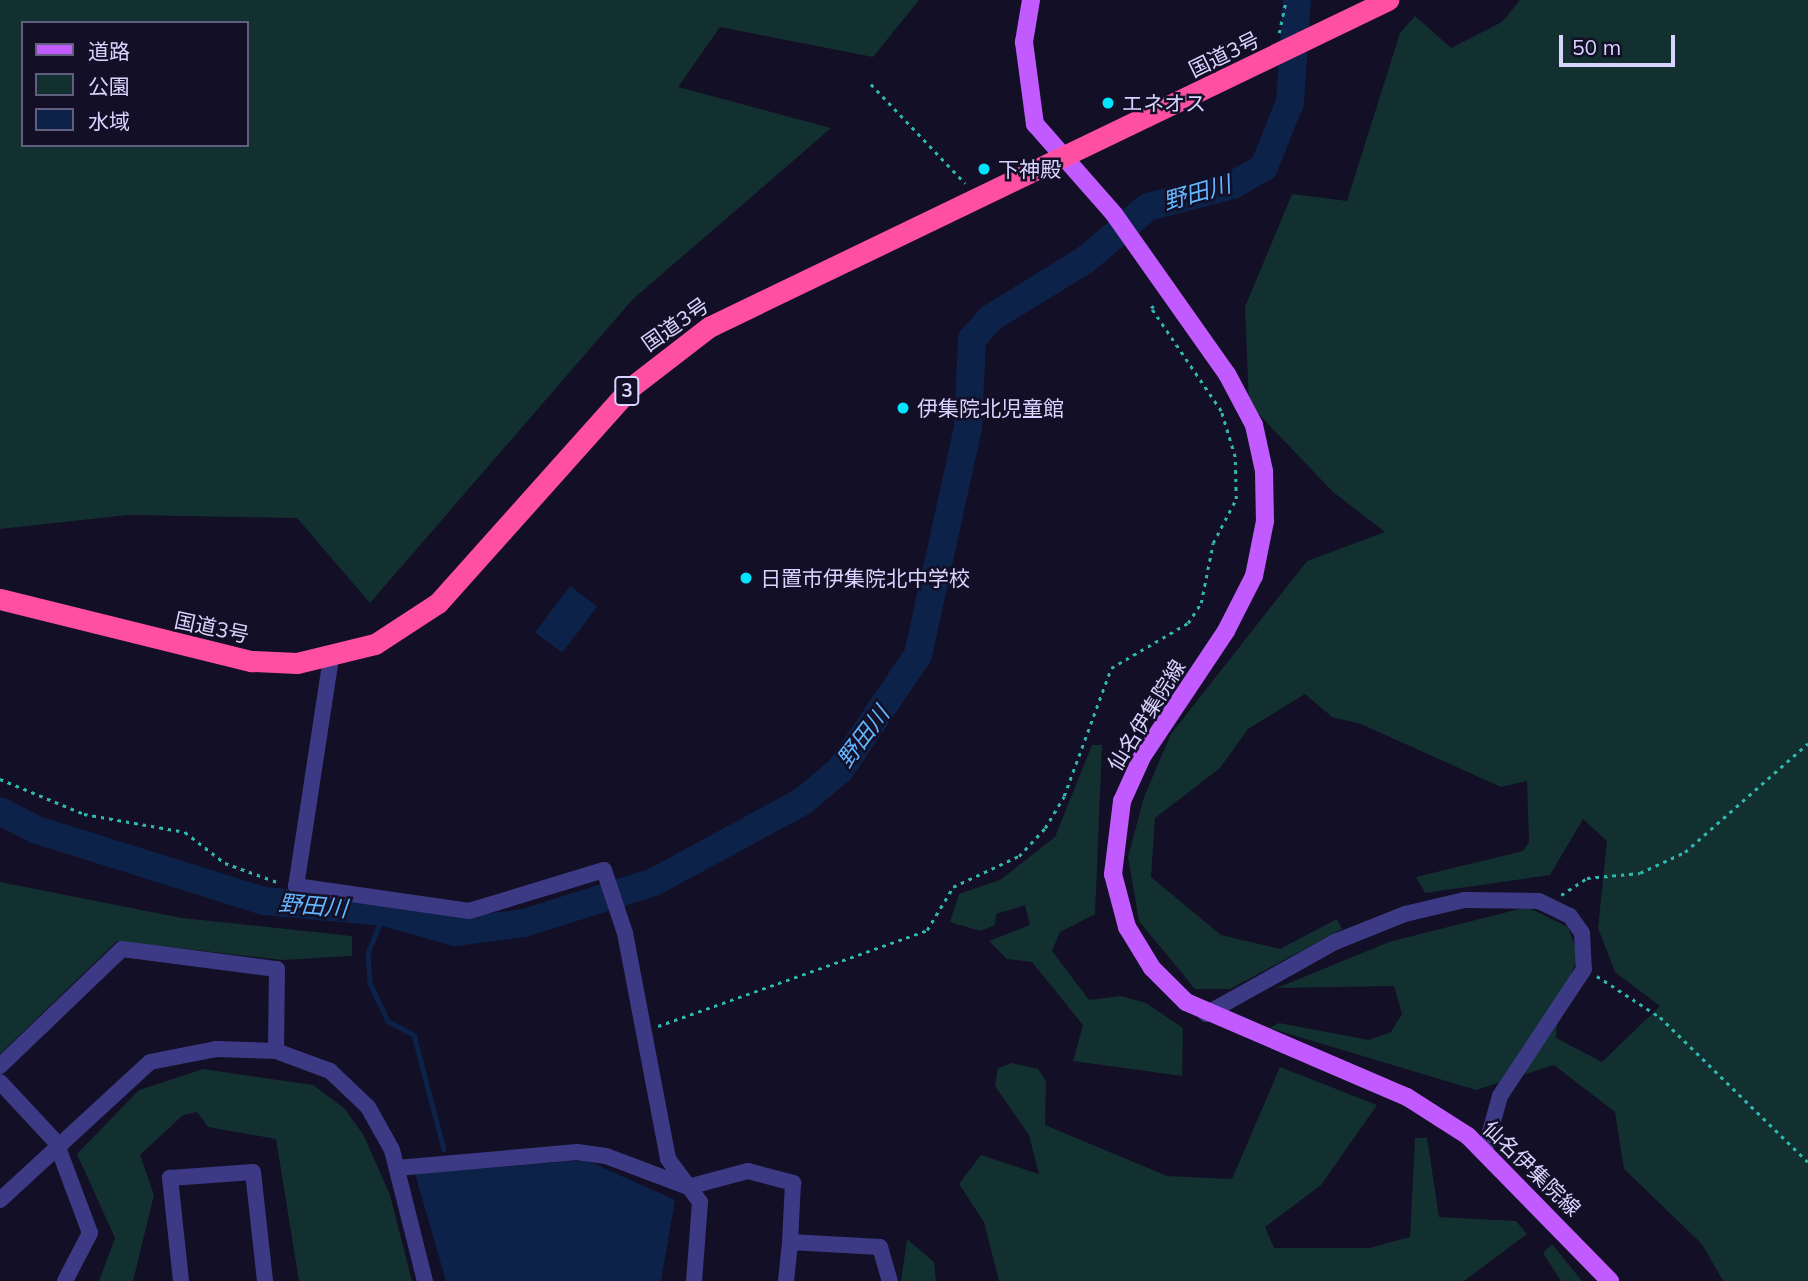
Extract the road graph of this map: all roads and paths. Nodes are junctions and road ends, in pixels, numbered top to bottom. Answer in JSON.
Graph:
{"nodes":[{"id":1,"x":1031,"y":0,"type":"edge"},
{"id":2,"x":1286,"y":0,"type":"edge"},
{"id":3,"x":1388,"y":0,"type":"edge"},
{"id":4,"x":1284,"y":52,"type":"junction"},
{"id":5,"x":870,"y":84,"type":"dead end"},
{"id":6,"x":1068,"y":157,"type":"junction"},
{"id":7,"x":979,"y":197,"type":"junction"},
{"id":8,"x":1170,"y":293,"type":"junction"},
{"id":9,"x":0,"y":599,"type":"edge"},
{"id":10,"x":331,"y":658,"type":"junction"},
{"id":11,"x":1808,"y":743,"type":"edge"},
{"id":12,"x":0,"y":779,"type":"edge"},
{"id":13,"x":297,"y":886,"type":"junction"},
{"id":14,"x":1547,"y":905,"type":"junction"},
{"id":15,"x":1584,"y":969,"type":"junction"},
{"id":16,"x":1206,"y":1014,"type":"junction"},
{"id":17,"x":643,"y":1031,"type":"junction"},
{"id":18,"x":276,"y":1051,"type":"junction"},
{"id":19,"x":0,"y":1066,"type":"edge"},
{"id":20,"x":0,"y":1082,"type":"edge"},
{"id":21,"x":56,"y":1142,"type":"junction"},
{"id":22,"x":1485,"y":1150,"type":"junction"},
{"id":23,"x":1808,"y":1162,"type":"edge"},
{"id":24,"x":397,"y":1168,"type":"junction"},
{"id":25,"x":688,"y":1188,"type":"junction"},
{"id":26,"x":0,"y":1200,"type":"edge"},
{"id":27,"x":790,"y":1242,"type":"junction"},
{"id":28,"x":65,"y":1281,"type":"edge"},
{"id":29,"x":181,"y":1281,"type":"edge"},
{"id":30,"x":265,"y":1281,"type":"edge"},
{"id":31,"x":425,"y":1281,"type":"edge"},
{"id":32,"x":694,"y":1281,"type":"edge"},
{"id":33,"x":786,"y":1281,"type":"edge"},
{"id":34,"x":890,"y":1281,"type":"edge"},
{"id":35,"x":1610,"y":1281,"type":"edge"}],
"edges":[{"from":1,"to":6,"type":"main road","name":"仙名伊集院線"},
{"from":2,"to":4,"type":"path"},
{"from":3,"to":4,"type":"highway","name":"国道3号","number":"3"},
{"from":4,"to":6,"type":"highway","name":"国道3号","number":"3"},
{"from":5,"to":7,"type":"path"},
{"from":6,"to":7,"type":"highway","name":"国道3号","number":"3"},
{"from":6,"to":8,"type":"main road","name":"仙名伊集院線"},
{"from":7,"to":10,"type":"highway","name":"国道3号","number":"3"},
{"from":8,"to":16,"type":"main road","name":"仙名伊集院線"},
{"from":8,"to":17,"type":"path"},
{"from":9,"to":10,"type":"highway","name":"国道3号","number":"3"},
{"from":10,"to":13,"type":"street"},
{"from":11,"to":14,"type":"path"},
{"from":12,"to":13,"type":"path"},
{"from":13,"to":17,"type":"street"},
{"from":14,"to":15,"type":"street"},
{"from":14,"to":16,"type":"street"},
{"from":15,"to":22,"type":"street"},
{"from":15,"to":23,"type":"path"},
{"from":16,"to":22,"type":"main road","name":"仙名伊集院線"},
{"from":17,"to":25,"type":"street"},
{"from":18,"to":19,"type":"street"},
{"from":18,"to":21,"type":"street"},
{"from":18,"to":24,"type":"street"},
{"from":20,"to":21,"type":"street"},
{"from":21,"to":26,"type":"street"},
{"from":21,"to":28,"type":"street"},
{"from":22,"to":35,"type":"main road","name":"仙名伊集院線"},
{"from":24,"to":25,"type":"street"},
{"from":24,"to":31,"type":"street"},
{"from":25,"to":27,"type":"street"},
{"from":25,"to":32,"type":"street"},
{"from":27,"to":33,"type":"street"},
{"from":27,"to":34,"type":"street"},
{"from":29,"to":30,"type":"street"}]}
